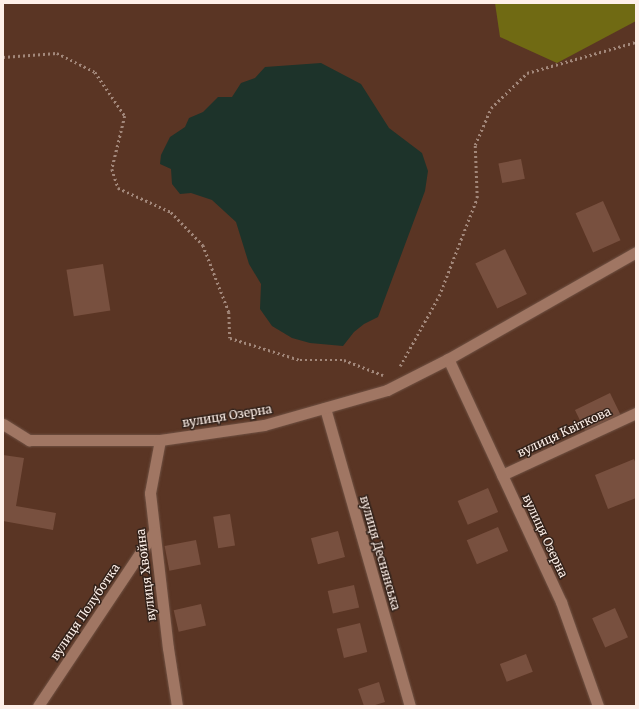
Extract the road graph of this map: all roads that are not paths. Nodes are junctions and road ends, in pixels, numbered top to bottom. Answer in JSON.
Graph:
{"nodes":[{"id":1,"x":636,"y":252,"type":"edge"},
{"id":2,"x":448,"y":359,"type":"junction"},
{"id":3,"x":325,"y":408,"type":"junction"},
{"id":4,"x":636,"y":413,"type":"edge"},
{"id":5,"x":3,"y":424,"type":"edge"},
{"id":6,"x":160,"y":440,"type":"junction"},
{"id":7,"x":502,"y":475,"type":"junction"},
{"id":8,"x":154,"y":532,"type":"junction"},
{"id":9,"x":38,"y":706,"type":"edge"},
{"id":10,"x":177,"y":706,"type":"edge"},
{"id":11,"x":410,"y":706,"type":"edge"},
{"id":12,"x":598,"y":706,"type":"edge"}],
"edges":[{"from":1,"to":2,"type":"street","name":"вулиця Озерна"},
{"from":2,"to":3,"type":"street","name":"вулиця Озерна"},
{"from":2,"to":7,"type":"street","name":"вулиця Озерна"},
{"from":3,"to":6,"type":"street","name":"вулиця Озерна"},
{"from":3,"to":11,"type":"street","name":"вулиця Деснянська"},
{"from":4,"to":7,"type":"street","name":"вулиця Квіткова"},
{"from":5,"to":6,"type":"street","name":"вулиця Озерна"},
{"from":6,"to":8,"type":"street","name":"вулиця Хвойна"},
{"from":7,"to":12,"type":"street","name":"вулиця Озерна"},
{"from":8,"to":9,"type":"street","name":"вулиця Полуботка"},
{"from":8,"to":10,"type":"street","name":"вулиця Хвойна"}]}
